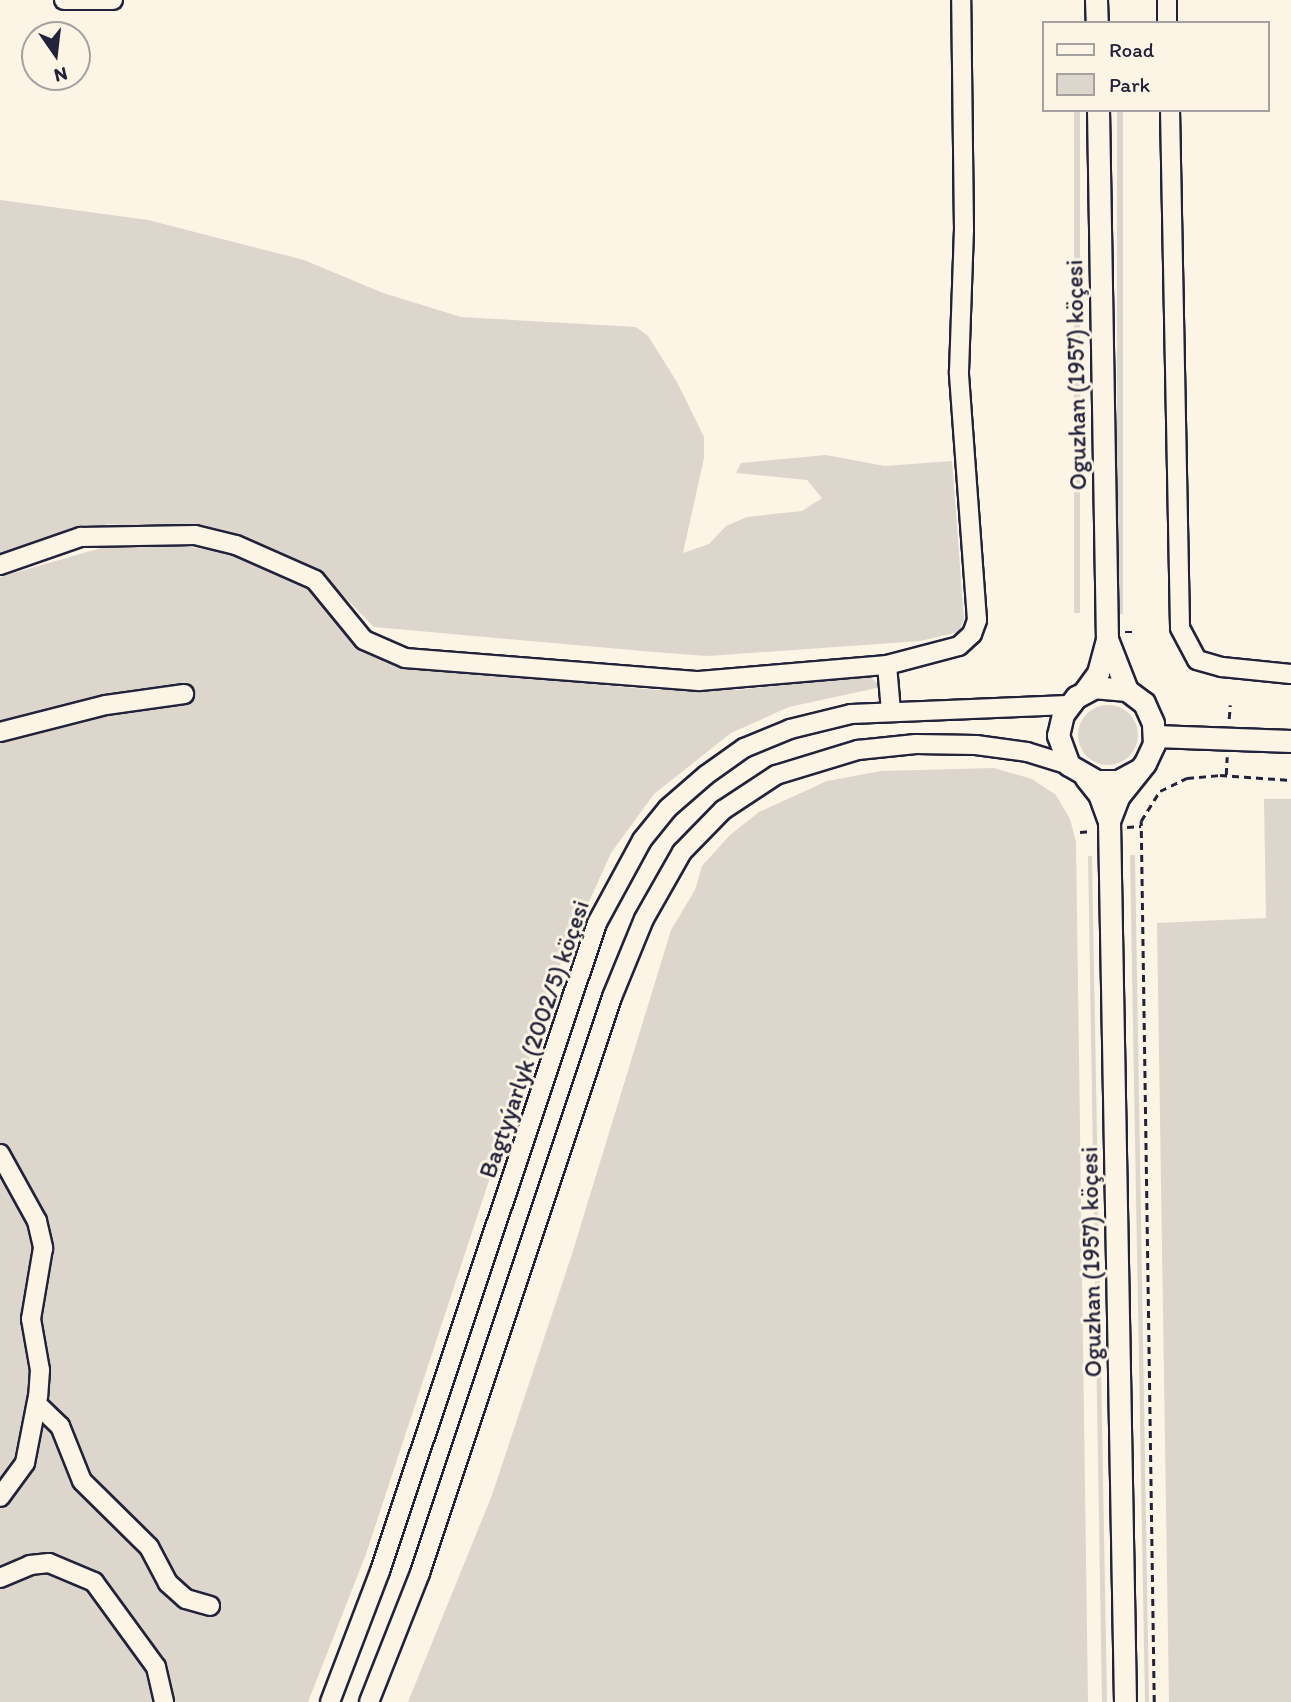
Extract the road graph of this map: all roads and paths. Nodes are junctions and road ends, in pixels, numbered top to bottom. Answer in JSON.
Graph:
{"nodes":[{"id":1,"x":64,"y":0,"type":"edge"},
{"id":2,"x":113,"y":0,"type":"edge"},
{"id":3,"x":961,"y":0,"type":"edge"},
{"id":4,"x":1096,"y":0,"type":"edge"},
{"id":5,"x":1167,"y":0,"type":"edge"},
{"id":6,"x":1097,"y":21,"type":"edge"},
{"id":7,"x":1167,"y":21,"type":"edge"},
{"id":8,"x":1098,"y":112,"type":"edge"},
{"id":9,"x":1170,"y":112,"type":"edge"},
{"id":10,"x":0,"y":565,"type":"edge"},
{"id":11,"x":1107,"y":639,"type":"junction"},
{"id":12,"x":887,"y":665,"type":"junction"},
{"id":13,"x":1291,"y":674,"type":"edge"},
{"id":14,"x":1126,"y":690,"type":"junction"},
{"id":15,"x":1085,"y":691,"type":"junction"},
{"id":16,"x":184,"y":694,"type":"dead end"},
{"id":17,"x":1068,"y":705,"type":"junction"},
{"id":18,"x":891,"y":711,"type":"junction"},
{"id":19,"x":0,"y":732,"type":"edge"},
{"id":20,"x":1155,"y":736,"type":"junction"},
{"id":21,"x":1291,"y":741,"type":"edge"},
{"id":22,"x":1138,"y":771,"type":"junction"},
{"id":23,"x":1078,"y":772,"type":"junction"},
{"id":24,"x":1291,"y":780,"type":"edge"},
{"id":25,"x":1109,"y":821,"type":"junction"},
{"id":26,"x":0,"y":1154,"type":"edge"},
{"id":27,"x":37,"y":1404,"type":"junction"},
{"id":28,"x":0,"y":1497,"type":"edge"},
{"id":29,"x":0,"y":1578,"type":"edge"},
{"id":30,"x":210,"y":1606,"type":"dead end"},
{"id":31,"x":164,"y":1702,"type":"edge"},
{"id":32,"x":330,"y":1702,"type":"edge"},
{"id":33,"x":369,"y":1702,"type":"edge"},
{"id":34,"x":1125,"y":1702,"type":"edge"},
{"id":35,"x":1154,"y":1702,"type":"edge"}],
"edges":[{"from":1,"to":2,"type":"street"},
{"from":3,"to":12,"type":"street"},
{"from":4,"to":6,"type":"main road"},
{"from":5,"to":7,"type":"street"},
{"from":8,"to":11,"type":"main road","name":"Oguzhan (1957) köçesi"},
{"from":9,"to":13,"type":"street"},
{"from":10,"to":12,"type":"street"},
{"from":11,"to":14,"type":"main road","name":"Oguzhan (1957) köçesi"},
{"from":11,"to":15,"type":"main road","name":"Oguzhan (1957) köçesi"},
{"from":12,"to":18,"type":"street"},
{"from":14,"to":15,"type":"main road"},
{"from":14,"to":20,"type":"main road","name":"Oguzhan (1957) köçesi"},
{"from":15,"to":17,"type":"main road","name":"Oguzhan (1957) köçesi"},
{"from":16,"to":19,"type":"street"},
{"from":17,"to":18,"type":"street","name":"Bagtyýarlyk (2002/5) köçesi"},
{"from":17,"to":23,"type":"main road","name":"Oguzhan (1957) köçesi"},
{"from":18,"to":32,"type":"street","name":"Bagtyýarlyk (2002/5) köçesi"},
{"from":20,"to":21,"type":"main road"},
{"from":20,"to":22,"type":"main road","name":"Oguzhan (1957) köçesi"},
{"from":22,"to":23,"type":"main road"},
{"from":22,"to":25,"type":"main road","name":"Oguzhan (1957) köçesi"},
{"from":23,"to":25,"type":"main road","name":"Oguzhan (1957) köçesi"},
{"from":23,"to":33,"type":"street"},
{"from":24,"to":35,"type":"path"},
{"from":25,"to":34,"type":"main road","name":"Oguzhan (1957) köçesi"},
{"from":26,"to":27,"type":"street"},
{"from":27,"to":28,"type":"street"},
{"from":27,"to":30,"type":"street"},
{"from":29,"to":31,"type":"street"}]}
